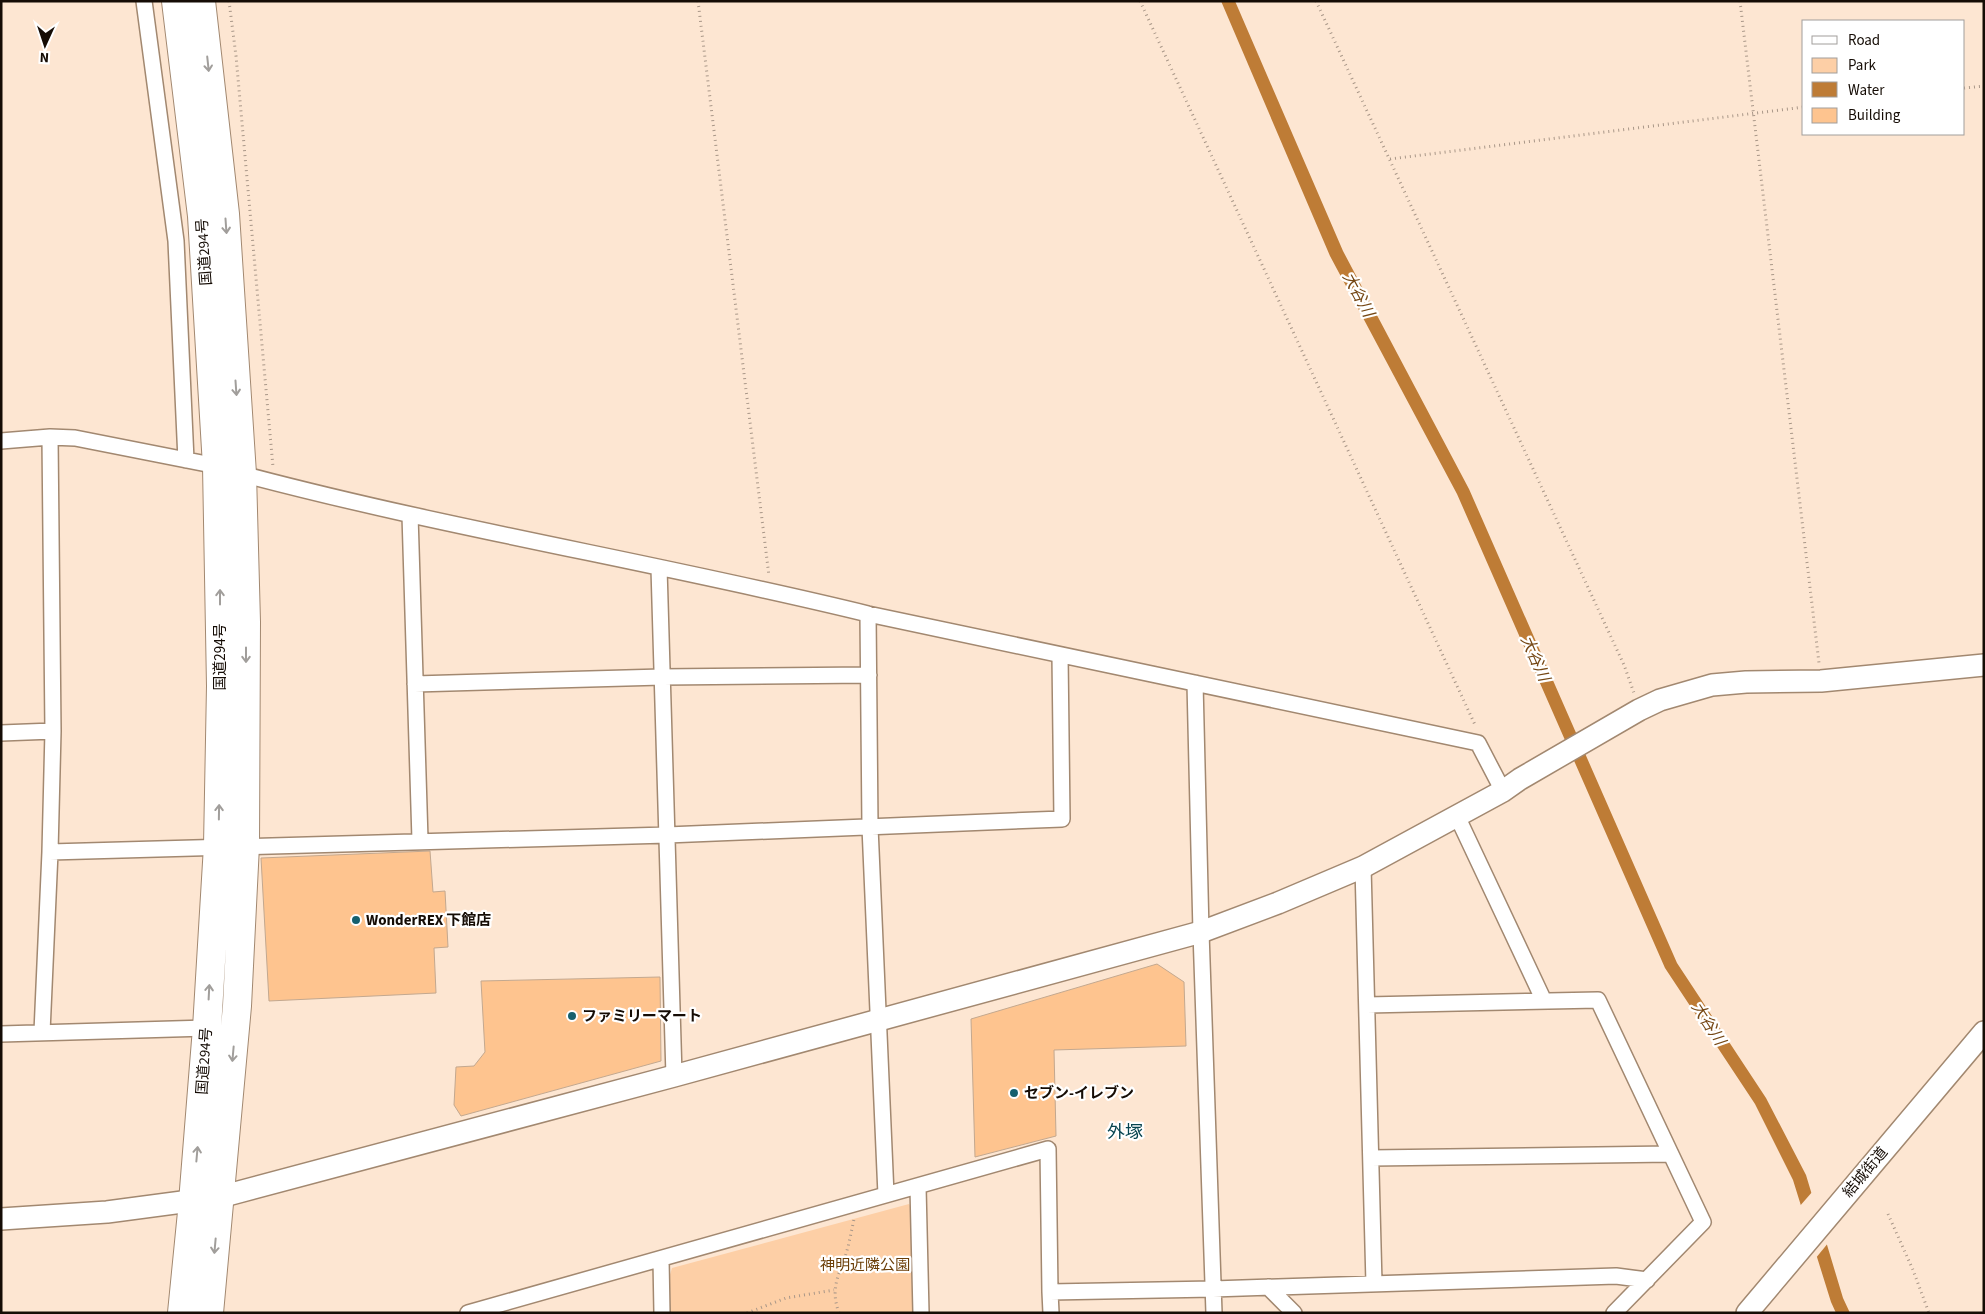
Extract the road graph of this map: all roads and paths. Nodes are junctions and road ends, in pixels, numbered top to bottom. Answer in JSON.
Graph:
{"nodes":[{"id":1,"x":144,"y":1,"type":"edge"},
{"id":2,"x":229,"y":1,"type":"edge"},
{"id":3,"x":698,"y":1,"type":"edge"},
{"id":4,"x":1140,"y":1,"type":"edge"},
{"id":5,"x":1316,"y":1,"type":"edge"},
{"id":6,"x":1740,"y":1,"type":"edge"},
{"id":7,"x":190,"y":9,"type":"edge"},
{"id":8,"x":1984,"y":86,"type":"edge"},
{"id":9,"x":1965,"y":88,"type":"edge"},
{"id":10,"x":1802,"y":107,"type":"edge"},
{"id":11,"x":1754,"y":113,"type":"junction"},
{"id":12,"x":1390,"y":159,"type":"junction"},
{"id":13,"x":50,"y":437,"type":"junction"},
{"id":14,"x":1,"y":441,"type":"edge"},
{"id":15,"x":186,"y":460,"type":"junction"},
{"id":16,"x":229,"y":470,"type":"junction"},
{"id":17,"x":274,"y":483,"type":"junction"},
{"id":18,"x":410,"y":515,"type":"junction"},
{"id":19,"x":658,"y":568,"type":"junction"},
{"id":20,"x":771,"y":590,"type":"junction"},
{"id":21,"x":868,"y":614,"type":"junction"},
{"id":22,"x":1060,"y":655,"type":"junction"},
{"id":23,"x":1984,"y":665,"type":"edge"},
{"id":24,"x":869,"y":675,"type":"junction"},
{"id":25,"x":662,"y":677,"type":"junction"},
{"id":26,"x":1821,"y":681,"type":"junction"},
{"id":27,"x":1196,"y":683,"type":"junction"},
{"id":28,"x":415,"y":684,"type":"junction"},
{"id":29,"x":1636,"y":712,"type":"junction"},
{"id":30,"x":53,"y":731,"type":"junction"},
{"id":31,"x":1,"y":733,"type":"edge"},
{"id":32,"x":1478,"y":743,"type":"junction"},
{"id":33,"x":1511,"y":785,"type":"junction"},
{"id":34,"x":1457,"y":816,"type":"junction"},
{"id":35,"x":870,"y":826,"type":"junction"},
{"id":36,"x":667,"y":834,"type":"junction"},
{"id":37,"x":420,"y":840,"type":"junction"},
{"id":38,"x":245,"y":845,"type":"junction"},
{"id":39,"x":218,"y":846,"type":"junction"},
{"id":40,"x":50,"y":852,"type":"junction"},
{"id":41,"x":1363,"y":867,"type":"junction"},
{"id":42,"x":1201,"y":932,"type":"junction"},
{"id":43,"x":1544,"y":1001,"type":"junction"},
{"id":44,"x":1367,"y":1006,"type":"junction"},
{"id":45,"x":880,"y":1019,"type":"junction"},
{"id":46,"x":207,"y":1028,"type":"junction"},
{"id":47,"x":42,"y":1032,"type":"junction"},
{"id":48,"x":1984,"y":1032,"type":"edge"},
{"id":49,"x":1,"y":1034,"type":"edge"},
{"id":50,"x":674,"y":1076,"type":"junction"},
{"id":51,"x":1671,"y":1154,"type":"junction"},
{"id":52,"x":1371,"y":1158,"type":"junction"},
{"id":53,"x":918,"y":1187,"type":"junction"},
{"id":54,"x":886,"y":1195,"type":"junction"},
{"id":55,"x":220,"y":1197,"type":"junction"},
{"id":56,"x":193,"y":1202,"type":"junction"},
{"id":57,"x":857,"y":1203,"type":"junction"},
{"id":58,"x":1888,"y":1214,"type":"dead end"},
{"id":59,"x":1,"y":1219,"type":"edge"},
{"id":60,"x":661,"y":1259,"type":"junction"},
{"id":61,"x":1647,"y":1280,"type":"junction"},
{"id":62,"x":1374,"y":1284,"type":"junction"},
{"id":63,"x":1268,"y":1287,"type":"junction"},
{"id":64,"x":1213,"y":1289,"type":"junction"},
{"id":65,"x":834,"y":1290,"type":"junction"},
{"id":66,"x":1050,"y":1292,"type":"junction"},
{"id":67,"x":182,"y":1313,"type":"edge"},
{"id":68,"x":209,"y":1313,"type":"edge"},
{"id":69,"x":468,"y":1313,"type":"edge"},
{"id":70,"x":662,"y":1313,"type":"edge"},
{"id":71,"x":747,"y":1313,"type":"edge"},
{"id":72,"x":839,"y":1313,"type":"edge"},
{"id":73,"x":921,"y":1313,"type":"edge"},
{"id":74,"x":1051,"y":1313,"type":"edge"},
{"id":75,"x":1214,"y":1313,"type":"edge"},
{"id":76,"x":1294,"y":1313,"type":"edge"},
{"id":77,"x":1614,"y":1313,"type":"edge"},
{"id":78,"x":1747,"y":1313,"type":"edge"},
{"id":79,"x":1929,"y":1313,"type":"edge"}],
"edges":[{"from":1,"to":15,"type":"street"},
{"from":2,"to":17,"type":"path"},
{"from":3,"to":20,"type":"path"},
{"from":4,"to":32,"type":"path"},
{"from":5,"to":12,"type":"path"},
{"from":6,"to":11,"type":"path"},
{"from":7,"to":16,"type":"highway","name":"国道294号"},
{"from":8,"to":9,"type":"path"},
{"from":10,"to":11,"type":"path"},
{"from":11,"to":12,"type":"path"},
{"from":11,"to":26,"type":"path"},
{"from":12,"to":29,"type":"path"},
{"from":13,"to":14,"type":"street"},
{"from":13,"to":15,"type":"street"},
{"from":13,"to":30,"type":"street"},
{"from":15,"to":16,"type":"street"},
{"from":16,"to":17,"type":"street"},
{"from":16,"to":38,"type":"highway","name":"国道294号","one_way":true},
{"from":39,"to":16,"type":"highway","name":"国道294号","one_way":true},
{"from":17,"to":18,"type":"street"},
{"from":18,"to":19,"type":"street"},
{"from":18,"to":28,"type":"street"},
{"from":19,"to":20,"type":"street"},
{"from":19,"to":25,"type":"street"},
{"from":20,"to":21,"type":"street"},
{"from":21,"to":22,"type":"street"},
{"from":21,"to":24,"type":"street"},
{"from":22,"to":27,"type":"street"},
{"from":22,"to":35,"type":"street"},
{"from":23,"to":26,"type":"street"},
{"from":24,"to":25,"type":"street"},
{"from":24,"to":35,"type":"street"},
{"from":25,"to":28,"type":"street"},
{"from":25,"to":36,"type":"street"},
{"from":26,"to":29,"type":"street"},
{"from":27,"to":32,"type":"street"},
{"from":27,"to":42,"type":"street"},
{"from":28,"to":37,"type":"street"},
{"from":29,"to":33,"type":"street"},
{"from":30,"to":31,"type":"street"},
{"from":30,"to":40,"type":"street"},
{"from":32,"to":33,"type":"street"},
{"from":33,"to":34,"type":"street"},
{"from":34,"to":41,"type":"street"},
{"from":34,"to":43,"type":"street"},
{"from":35,"to":36,"type":"street"},
{"from":35,"to":45,"type":"street"},
{"from":36,"to":37,"type":"street"},
{"from":36,"to":50,"type":"street"},
{"from":37,"to":38,"type":"street"},
{"from":38,"to":39,"type":"street"},
{"from":38,"to":55,"type":"highway","name":"国道294号","one_way":true},
{"from":39,"to":40,"type":"street"},
{"from":46,"to":39,"type":"highway","name":"国道294号","one_way":true},
{"from":40,"to":47,"type":"street"},
{"from":41,"to":42,"type":"street"},
{"from":41,"to":44,"type":"street"},
{"from":42,"to":45,"type":"street"},
{"from":42,"to":64,"type":"street"},
{"from":43,"to":44,"type":"street"},
{"from":43,"to":51,"type":"street"},
{"from":44,"to":52,"type":"street"},
{"from":45,"to":50,"type":"street"},
{"from":45,"to":54,"type":"street"},
{"from":46,"to":47,"type":"street"},
{"from":56,"to":46,"type":"highway","name":"国道294号","one_way":true},
{"from":47,"to":49,"type":"street"},
{"from":48,"to":78,"type":"street","name":"結城街道"},
{"from":50,"to":55,"type":"street"},
{"from":51,"to":52,"type":"street"},
{"from":51,"to":61,"type":"street"},
{"from":52,"to":62,"type":"street"},
{"from":53,"to":54,"type":"street"},
{"from":53,"to":66,"type":"street"},
{"from":53,"to":73,"type":"street"},
{"from":54,"to":57,"type":"street"},
{"from":55,"to":56,"type":"street"},
{"from":55,"to":68,"type":"highway","name":"国道294号","one_way":true},
{"from":56,"to":59,"type":"street"},
{"from":56,"to":67,"type":"highway","name":"国道294号"},
{"from":57,"to":60,"type":"street"},
{"from":57,"to":65,"type":"path"},
{"from":58,"to":79,"type":"path"},
{"from":60,"to":69,"type":"street"},
{"from":60,"to":70,"type":"street"},
{"from":61,"to":62,"type":"street"},
{"from":61,"to":77,"type":"street"},
{"from":62,"to":63,"type":"street"},
{"from":63,"to":64,"type":"street"},
{"from":63,"to":76,"type":"street"},
{"from":64,"to":66,"type":"street"},
{"from":64,"to":75,"type":"street"},
{"from":65,"to":71,"type":"path"},
{"from":65,"to":72,"type":"path"},
{"from":66,"to":74,"type":"street"}]}
